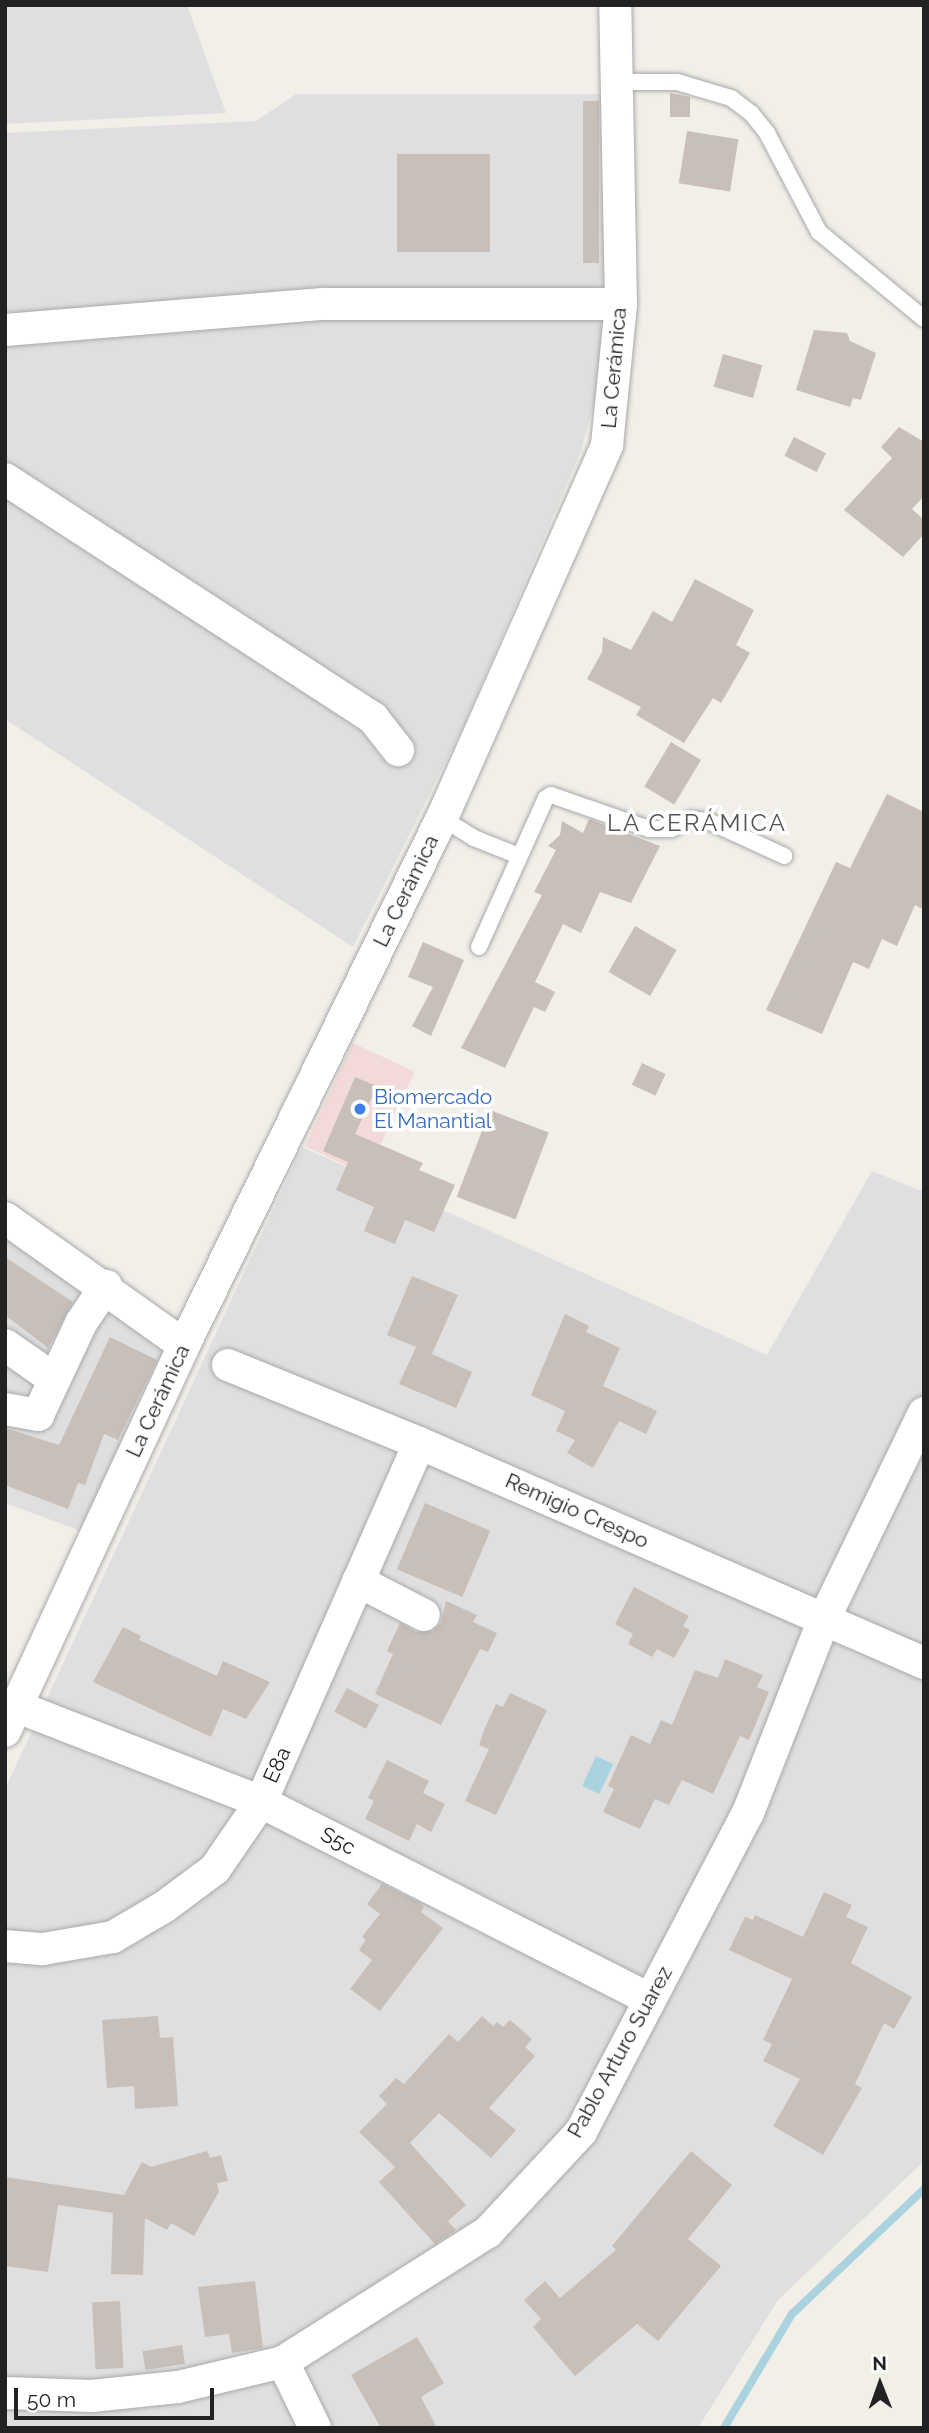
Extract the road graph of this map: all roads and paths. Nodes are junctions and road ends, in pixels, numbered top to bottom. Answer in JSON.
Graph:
{"nodes":[{"id":1,"x":615,"y":5,"type":"edge"},
{"id":2,"x":617,"y":82,"type":"junction"},
{"id":3,"x":621,"y":304,"type":"junction"},
{"id":4,"x":924,"y":320,"type":"edge"},
{"id":5,"x":5,"y":330,"type":"edge"},
{"id":6,"x":5,"y":479,"type":"edge"},
{"id":7,"x":398,"y":750,"type":"dead end"},
{"id":8,"x":442,"y":818,"type":"junction"},
{"id":9,"x":519,"y":856,"type":"junction"},
{"id":10,"x":784,"y":856,"type":"dead end"},
{"id":11,"x":479,"y":947,"type":"dead end"},
{"id":12,"x":5,"y":1218,"type":"edge"},
{"id":13,"x":106,"y":1286,"type":"junction"},
{"id":14,"x":5,"y":1345,"type":"edge"},
{"id":15,"x":184,"y":1345,"type":"junction"},
{"id":16,"x":228,"y":1365,"type":"dead end"},
{"id":17,"x":54,"y":1379,"type":"junction"},
{"id":18,"x":5,"y":1409,"type":"edge"},
{"id":19,"x":924,"y":1413,"type":"edge"},
{"id":20,"x":419,"y":1443,"type":"junction"},
{"id":21,"x":358,"y":1581,"type":"junction"},
{"id":22,"x":424,"y":1615,"type":"dead end"},
{"id":23,"x":824,"y":1619,"type":"junction"},
{"id":24,"x":924,"y":1662,"type":"edge"},
{"id":25,"x":10,"y":1718,"type":"edge"},
{"id":26,"x":261,"y":1802,"type":"junction"},
{"id":27,"x":5,"y":1946,"type":"edge"},
{"id":28,"x":650,"y":1998,"type":"junction"},
{"id":29,"x":283,"y":2362,"type":"junction"},
{"id":30,"x":5,"y":2393,"type":"edge"},
{"id":31,"x":314,"y":2428,"type":"edge"}],
"edges":[{"from":1,"to":2,"type":"street","name":"La Cerámica"},
{"from":2,"to":3,"type":"street","name":"La Cerámica"},
{"from":2,"to":4,"type":"lane"},
{"from":3,"to":5,"type":"street"},
{"from":3,"to":8,"type":"street","name":"La Cerámica"},
{"from":6,"to":7,"type":"street"},
{"from":8,"to":9,"type":"lane"},
{"from":8,"to":15,"type":"street","name":"La Cerámica"},
{"from":9,"to":10,"type":"lane"},
{"from":9,"to":11,"type":"lane"},
{"from":12,"to":13,"type":"street"},
{"from":13,"to":15,"type":"street"},
{"from":13,"to":17,"type":"street"},
{"from":14,"to":17,"type":"street"},
{"from":15,"to":25,"type":"street","name":"La Cerámica"},
{"from":16,"to":20,"type":"street","name":"Remigio Crespo"},
{"from":17,"to":18,"type":"street"},
{"from":19,"to":23,"type":"street","name":"Pablo Arturo Suarez"},
{"from":20,"to":21,"type":"street","name":"E8a"},
{"from":20,"to":23,"type":"street","name":"Remigio Crespo"},
{"from":21,"to":22,"type":"street"},
{"from":21,"to":26,"type":"street","name":"E8a"},
{"from":23,"to":24,"type":"street","name":"Remigio Crespo"},
{"from":23,"to":28,"type":"street","name":"Pablo Arturo Suarez"},
{"from":25,"to":26,"type":"street","name":"S5c"},
{"from":26,"to":27,"type":"street","name":"E8a"},
{"from":26,"to":28,"type":"street","name":"S5c"},
{"from":28,"to":29,"type":"street","name":"Pablo Arturo Suarez"},
{"from":29,"to":30,"type":"street","name":"Pablo Arturo Suarez"},
{"from":29,"to":31,"type":"street"}]}
